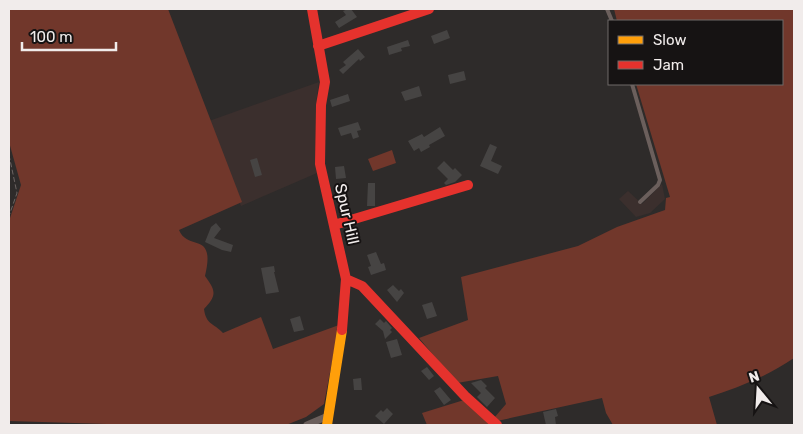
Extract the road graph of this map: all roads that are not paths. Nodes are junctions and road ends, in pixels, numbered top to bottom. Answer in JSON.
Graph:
{"nodes":[{"id":1,"x":312,"y":9,"type":"edge"},
{"id":2,"x":429,"y":9,"type":"edge"},
{"id":3,"x":318,"y":46,"type":"junction"},
{"id":4,"x":632,"y":85,"type":"edge"},
{"id":5,"x":468,"y":185,"type":"dead end"},
{"id":6,"x":640,"y":202,"type":"dead end"},
{"id":7,"x":334,"y":225,"type":"junction"},
{"id":8,"x":346,"y":279,"type":"junction"},
{"id":9,"x":328,"y":421,"type":"edge"},
{"id":10,"x":307,"y":425,"type":"edge"},
{"id":11,"x":497,"y":425,"type":"edge"}],
"edges":[{"from":1,"to":3,"type":"street","name":"Spur Hill"},
{"from":2,"to":3,"type":"street"},
{"from":3,"to":7,"type":"street","name":"Spur Hill"},
{"from":4,"to":6,"type":"lane"},
{"from":5,"to":7,"type":"street"},
{"from":7,"to":8,"type":"street","name":"Spur Hill"},
{"from":8,"to":9,"type":"street","name":"Spur Hill"},
{"from":8,"to":11,"type":"street"},
{"from":9,"to":10,"type":"street"}]}
